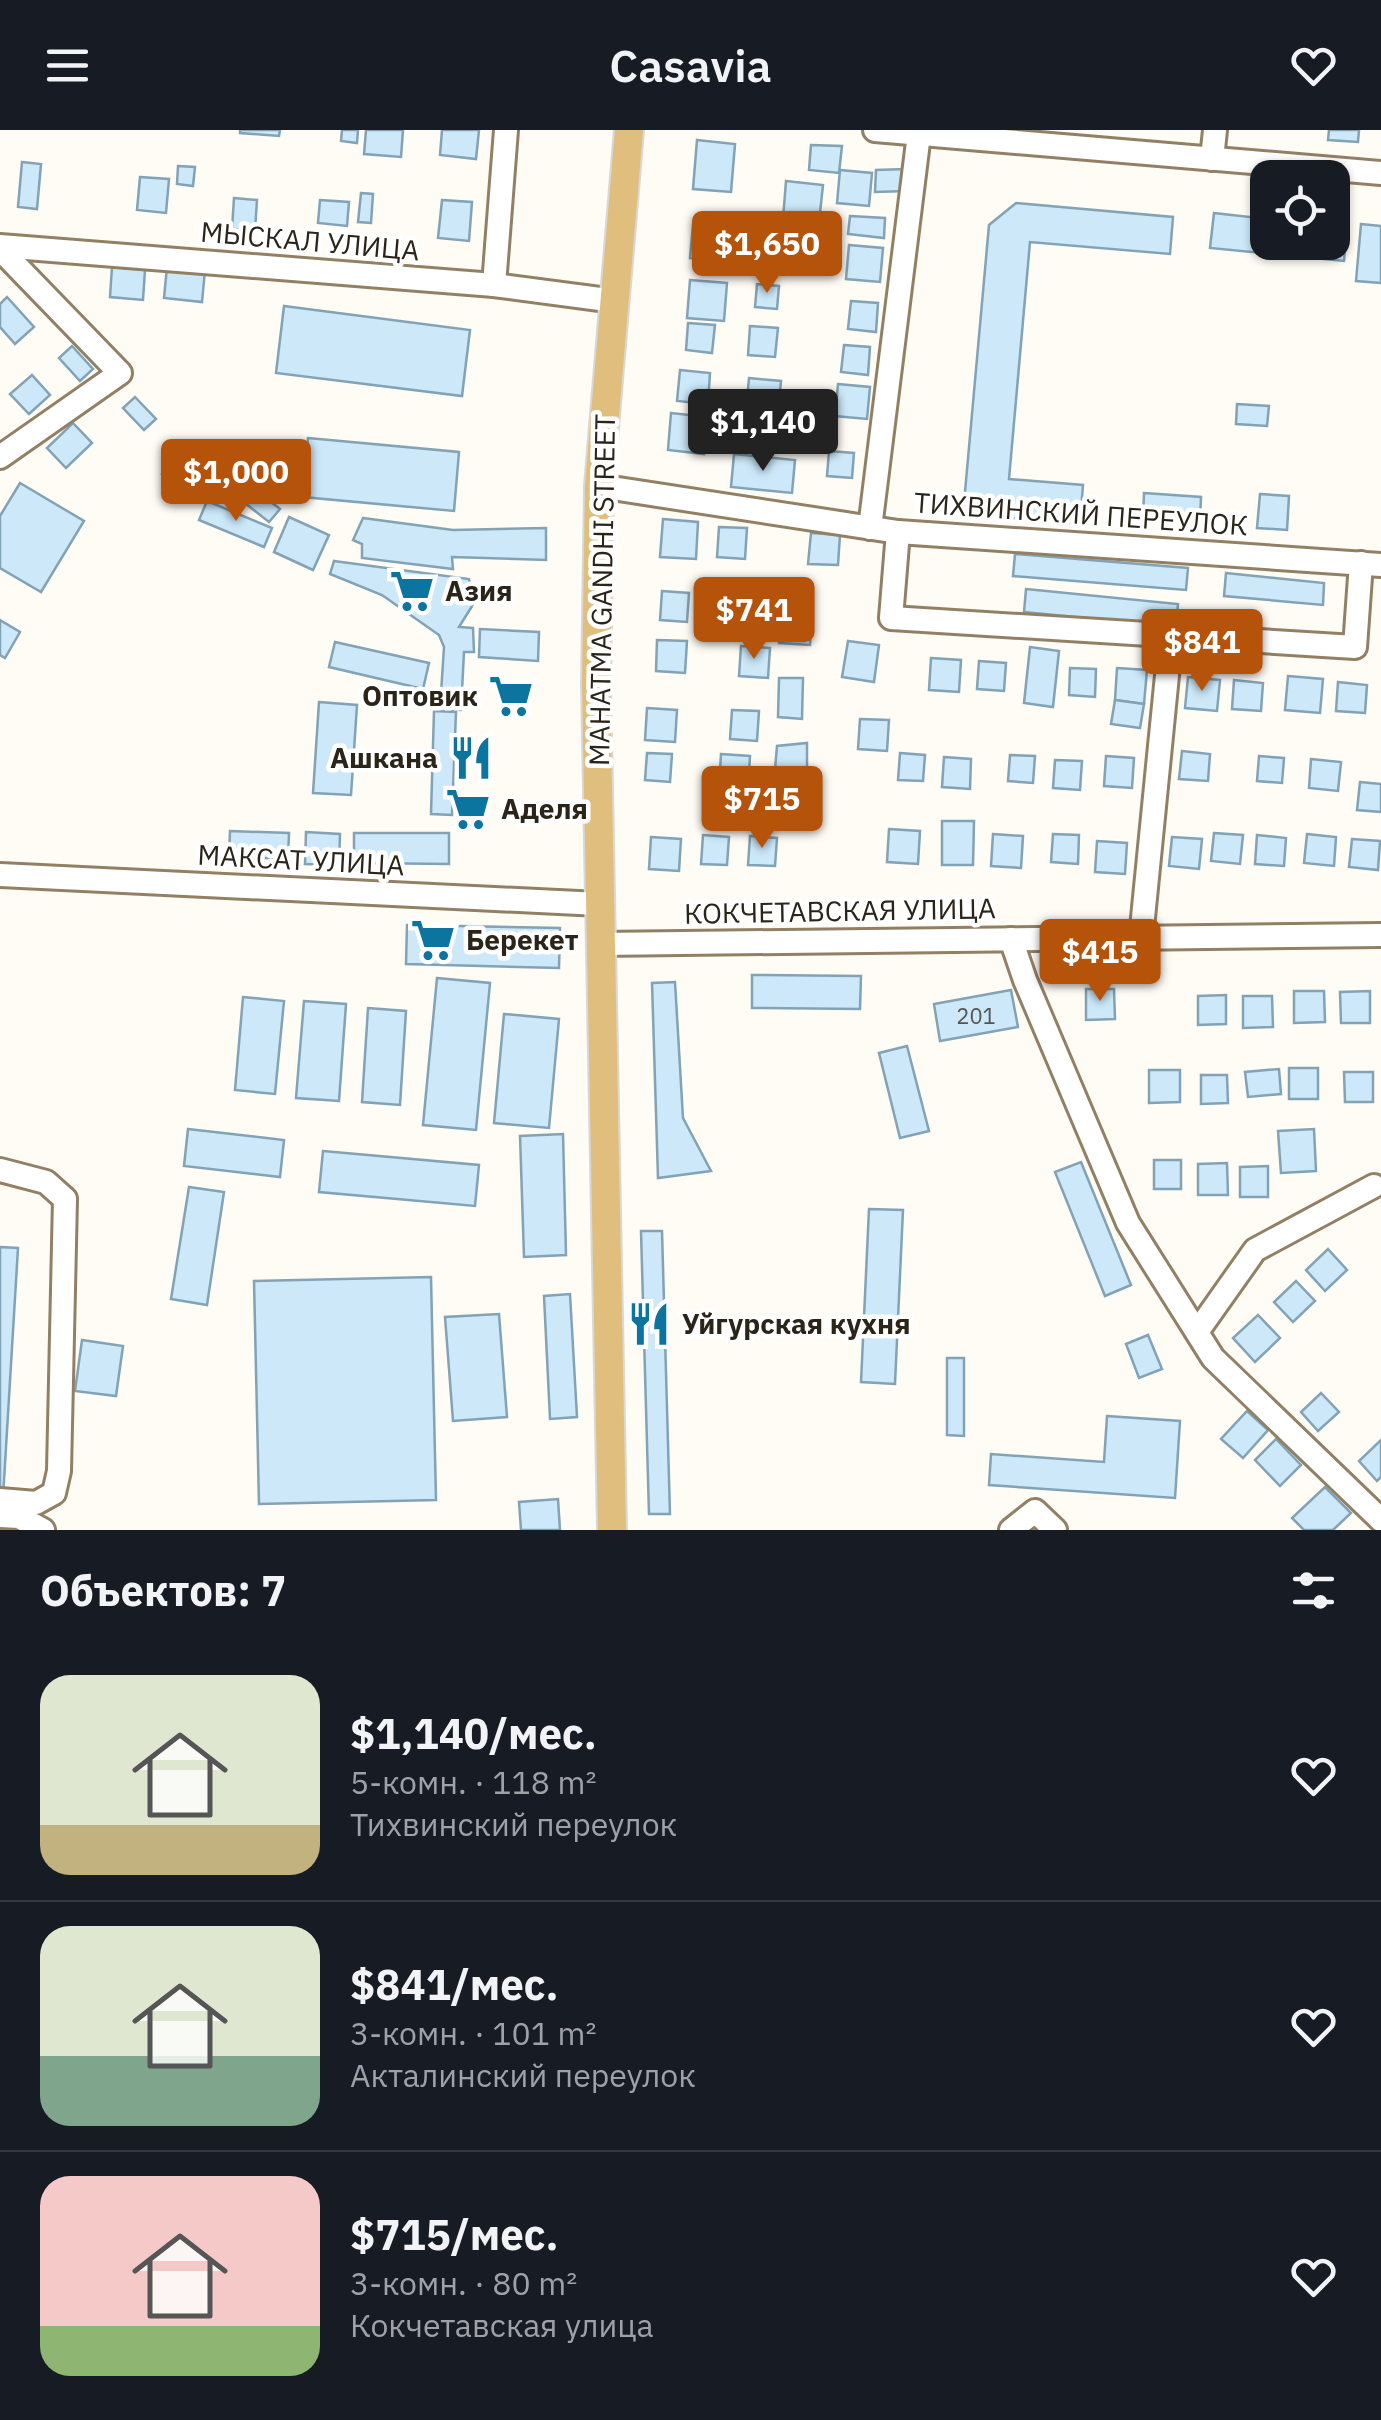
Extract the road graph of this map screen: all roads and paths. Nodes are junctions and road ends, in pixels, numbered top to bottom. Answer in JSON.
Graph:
{"nodes":[{"id":1,"x":506,"y":130,"type":"edge"},
{"id":2,"x":629,"y":130,"type":"edge"},
{"id":3,"x":876,"y":130,"type":"edge"},
{"id":4,"x":1215,"y":130,"type":"edge"},
{"id":5,"x":919,"y":134,"type":"junction"},
{"id":6,"x":1212,"y":158,"type":"junction"},
{"id":7,"x":1381,"y":173,"type":"edge"},
{"id":8,"x":0,"y":248,"type":"edge"},
{"id":9,"x":494,"y":286,"type":"junction"},
{"id":10,"x":615,"y":301,"type":"junction"},
{"id":11,"x":0,"y":457,"type":"edge"},
{"id":12,"x":599,"y":486,"type":"junction"},
{"id":13,"x":870,"y":528,"type":"junction"},
{"id":14,"x":898,"y":532,"type":"junction"},
{"id":15,"x":1371,"y":564,"type":"edge"},
{"id":16,"x":1171,"y":635,"type":"junction"},
{"id":17,"x":0,"y":875,"type":"edge"},
{"id":18,"x":599,"y":904,"type":"junction"},
{"id":19,"x":1381,"y":935,"type":"edge"},
{"id":20,"x":1140,"y":938,"type":"junction"},
{"id":21,"x":1011,"y":939,"type":"junction"},
{"id":22,"x":600,"y":944,"type":"junction"},
{"id":23,"x":0,"y":1170,"type":"edge"},
{"id":24,"x":1374,"y":1186,"type":"dead end"},
{"id":25,"x":1196,"y":1332,"type":"junction"},
{"id":26,"x":0,"y":1500,"type":"edge"},
{"id":27,"x":0,"y":1516,"type":"edge"},
{"id":28,"x":1381,"y":1520,"type":"edge"},
{"id":29,"x":44,"y":1530,"type":"edge"},
{"id":30,"x":612,"y":1530,"type":"edge"},
{"id":31,"x":1012,"y":1530,"type":"edge"},
{"id":32,"x":1055,"y":1530,"type":"edge"}],
"edges":[{"from":1,"to":9,"type":"street"},
{"from":2,"to":10,"type":"main road","name":"MAHATMA GANDHI STREET"},
{"from":3,"to":5,"type":"street"},
{"from":4,"to":6,"type":"street"},
{"from":5,"to":6,"type":"street"},
{"from":5,"to":13,"type":"street"},
{"from":6,"to":7,"type":"street"},
{"from":8,"to":9,"type":"street","name":"МЫСКАЛ УЛИЦА"},
{"from":8,"to":11,"type":"street","name":"МЫСКАЛ УЛИЦА"},
{"from":9,"to":10,"type":"street","name":"МЫСКАЛ УЛИЦА"},
{"from":10,"to":12,"type":"main road","name":"MAHATMA GANDHI STREET"},
{"from":12,"to":13,"type":"street","name":"ТИХВИНСКИЙ ПЕРЕУЛОК"},
{"from":12,"to":18,"type":"main road","name":"MAHATMA GANDHI STREET"},
{"from":13,"to":14,"type":"street","name":"ТИХВИНСКИЙ ПЕРЕУЛОК"},
{"from":14,"to":15,"type":"street","name":"ТИХВИНСКИЙ ПЕРЕУЛОК"},
{"from":14,"to":16,"type":"street"},
{"from":15,"to":16,"type":"street"},
{"from":16,"to":20,"type":"street"},
{"from":17,"to":18,"type":"street","name":"МАКСАТ УЛИЦА"},
{"from":18,"to":22,"type":"main road","name":"MAHATMA GANDHI STREET"},
{"from":19,"to":20,"type":"street","name":"КОКЧЕТАВСКАЯ УЛИЦА"},
{"from":20,"to":21,"type":"street","name":"КОКЧЕТАВСКАЯ УЛИЦА"},
{"from":21,"to":22,"type":"street","name":"КОКЧЕТАВСКАЯ УЛИЦА"},
{"from":21,"to":25,"type":"street"},
{"from":22,"to":30,"type":"main road","name":"MAHATMA GANDHI STREET"},
{"from":23,"to":26,"type":"street"},
{"from":24,"to":25,"type":"street"},
{"from":25,"to":28,"type":"street"},
{"from":27,"to":29,"type":"street"},
{"from":31,"to":32,"type":"street"}]}
